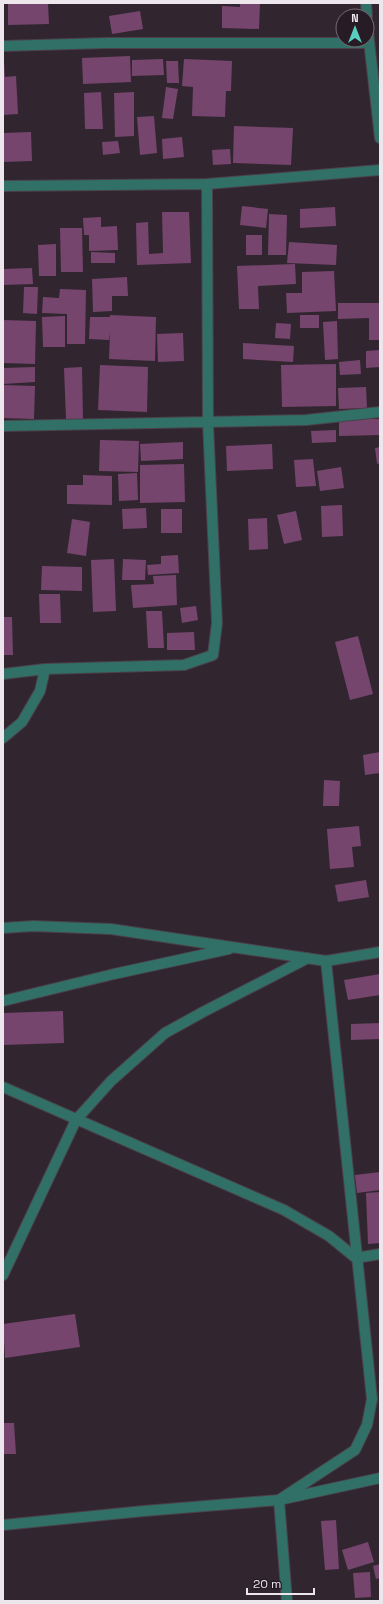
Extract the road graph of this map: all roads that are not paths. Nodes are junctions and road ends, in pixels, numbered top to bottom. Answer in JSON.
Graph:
{"nodes":[{"id":1,"x":335,"y":43,"type":"edge"},
{"id":2,"x":3,"y":46,"type":"edge"},
{"id":3,"x":369,"y":48,"type":"edge"},
{"id":4,"x":380,"y":138,"type":"edge"},
{"id":5,"x":380,"y":170,"type":"edge"},
{"id":6,"x":207,"y":184,"type":"junction"},
{"id":7,"x":3,"y":186,"type":"edge"},
{"id":8,"x":380,"y":412,"type":"edge"},
{"id":9,"x":208,"y":423,"type":"junction"},
{"id":10,"x":3,"y":426,"type":"edge"},
{"id":11,"x":44,"y":669,"type":"junction"},
{"id":12,"x":3,"y":674,"type":"edge"},
{"id":13,"x":3,"y":738,"type":"edge"},
{"id":14,"x":3,"y":928,"type":"edge"},
{"id":15,"x":236,"y":948,"type":"junction"},
{"id":16,"x":380,"y":952,"type":"edge"},
{"id":17,"x":308,"y":958,"type":"junction"},
{"id":18,"x":326,"y":961,"type":"junction"},
{"id":19,"x":3,"y":1001,"type":"edge"},
{"id":20,"x":3,"y":1087,"type":"edge"},
{"id":21,"x":76,"y":1120,"type":"junction"},
{"id":22,"x":380,"y":1254,"type":"edge"},
{"id":23,"x":356,"y":1258,"type":"junction"},
{"id":24,"x":3,"y":1275,"type":"edge"},
{"id":25,"x":380,"y":1478,"type":"edge"},
{"id":26,"x":279,"y":1500,"type":"junction"},
{"id":27,"x":3,"y":1525,"type":"edge"},
{"id":28,"x":287,"y":1601,"type":"edge"}],
"edges":[{"from":1,"to":2,"type":"street"},
{"from":3,"to":4,"type":"street"},
{"from":5,"to":6,"type":"street"},
{"from":6,"to":7,"type":"street"},
{"from":6,"to":9,"type":"street"},
{"from":8,"to":9,"type":"street"},
{"from":9,"to":10,"type":"street"},
{"from":9,"to":11,"type":"street"},
{"from":11,"to":12,"type":"street"},
{"from":11,"to":13,"type":"street"},
{"from":14,"to":15,"type":"street"},
{"from":15,"to":17,"type":"street"},
{"from":15,"to":19,"type":"street"},
{"from":16,"to":18,"type":"street"},
{"from":17,"to":18,"type":"street"},
{"from":17,"to":21,"type":"street"},
{"from":18,"to":23,"type":"street"},
{"from":20,"to":21,"type":"street"},
{"from":21,"to":23,"type":"street"},
{"from":21,"to":24,"type":"street"},
{"from":22,"to":23,"type":"street"},
{"from":23,"to":26,"type":"street"},
{"from":25,"to":26,"type":"street"},
{"from":26,"to":27,"type":"street"},
{"from":26,"to":28,"type":"street"}]}
